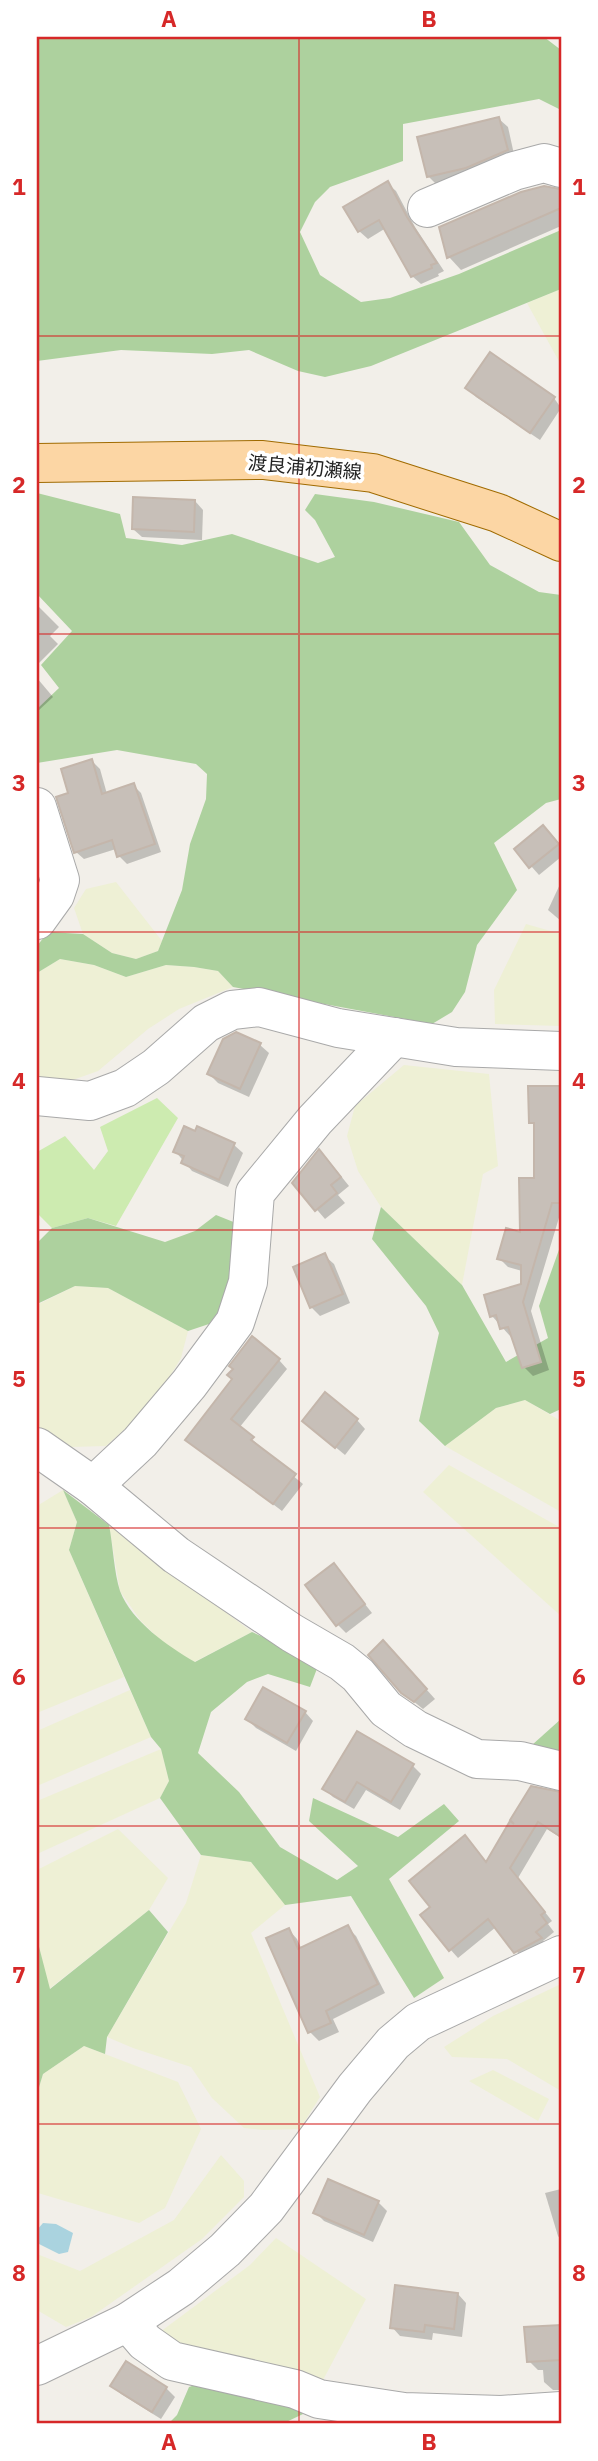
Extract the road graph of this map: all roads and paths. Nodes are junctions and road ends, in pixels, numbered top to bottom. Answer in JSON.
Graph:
{"nodes":[{"id":1,"x":561,"y":168,"type":"edge"},
{"id":2,"x":427,"y":208,"type":"dead end"},
{"id":3,"x":37,"y":463,"type":"edge"},
{"id":4,"x":561,"y":542,"type":"edge"},
{"id":5,"x":37,"y":807,"type":"edge"},
{"id":6,"x":37,"y":920,"type":"edge"},
{"id":7,"x":394,"y":1037,"type":"junction"},
{"id":8,"x":561,"y":1051,"type":"edge"},
{"id":9,"x":37,"y":1096,"type":"edge"},
{"id":10,"x":37,"y":1447,"type":"edge"},
{"id":11,"x":93,"y":1486,"type":"junction"},
{"id":12,"x":561,"y":1771,"type":"edge"},
{"id":13,"x":561,"y":1955,"type":"edge"},
{"id":14,"x":128,"y":2322,"type":"junction"},
{"id":15,"x":37,"y":2366,"type":"edge"},
{"id":16,"x":561,"y":2411,"type":"edge"}],
"edges":[{"from":1,"to":2,"type":"street"},
{"from":3,"to":4,"type":"main road","name":"渡良浦初瀬線"},
{"from":5,"to":6,"type":"street"},
{"from":7,"to":8,"type":"street"},
{"from":7,"to":9,"type":"street"},
{"from":7,"to":11,"type":"street"},
{"from":10,"to":11,"type":"street"},
{"from":11,"to":12,"type":"street"},
{"from":13,"to":14,"type":"street"},
{"from":14,"to":15,"type":"street"},
{"from":14,"to":16,"type":"street"}]}
